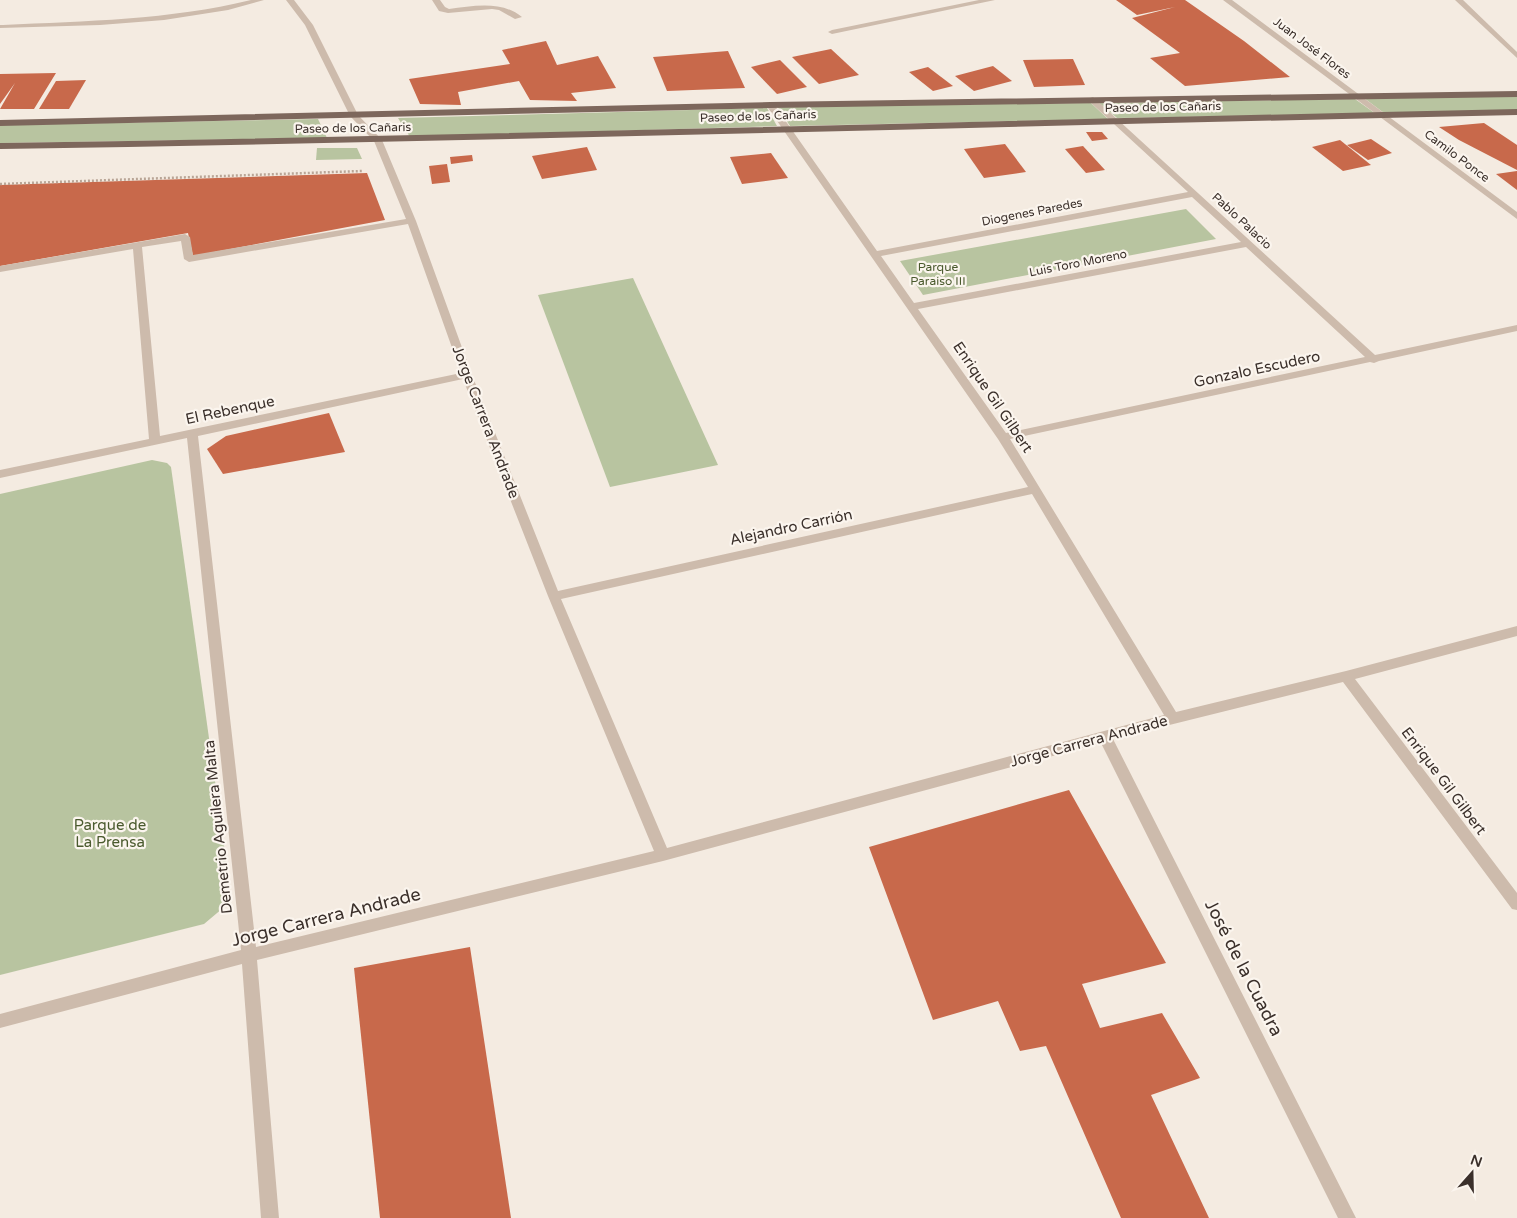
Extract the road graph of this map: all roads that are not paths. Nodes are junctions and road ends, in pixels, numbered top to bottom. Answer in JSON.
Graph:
{"nodes":[{"id":1,"x":260,"y":0,"type":"edge"},
{"id":2,"x":290,"y":0,"type":"edge"},
{"id":3,"x":436,"y":0,"type":"edge"},
{"id":4,"x":990,"y":0,"type":"edge"},
{"id":5,"x":1227,"y":0,"type":"edge"},
{"id":6,"x":1459,"y":0,"type":"edge"},
{"id":7,"x":518,"y":17,"type":"dead end"},
{"id":8,"x":3,"y":27,"type":"dead end"},
{"id":9,"x":832,"y":32,"type":"dead end"},
{"id":10,"x":1517,"y":56,"type":"edge"},
{"id":11,"x":1517,"y":94,"type":"edge"},
{"id":12,"x":1356,"y":96,"type":"junction"},
{"id":13,"x":1093,"y":100,"type":"junction"},
{"id":14,"x":770,"y":105,"type":"junction"},
{"id":15,"x":1517,"y":112,"type":"edge"},
{"id":16,"x":1382,"y":115,"type":"junction"},
{"id":17,"x":354,"y":116,"type":"junction"},
{"id":18,"x":1114,"y":120,"type":"junction"},
{"id":19,"x":0,"y":123,"type":"edge"},
{"id":20,"x":785,"y":128,"type":"junction"},
{"id":21,"x":378,"y":140,"type":"junction"},
{"id":22,"x":0,"y":146,"type":"edge"},
{"id":23,"x":1194,"y":194,"type":"junction"},
{"id":24,"x":1517,"y":216,"type":"edge"},
{"id":25,"x":411,"y":221,"type":"junction"},
{"id":26,"x":1248,"y":244,"type":"junction"},
{"id":27,"x":137,"y":245,"type":"junction"},
{"id":28,"x":875,"y":254,"type":"junction"},
{"id":29,"x":0,"y":269,"type":"edge"},
{"id":30,"x":912,"y":307,"type":"junction"},
{"id":31,"x":1517,"y":328,"type":"edge"},
{"id":32,"x":1374,"y":360,"type":"junction"},
{"id":33,"x":467,"y":375,"type":"junction"},
{"id":34,"x":192,"y":434,"type":"junction"},
{"id":35,"x":1003,"y":437,"type":"junction"},
{"id":36,"x":155,"y":442,"type":"junction"},
{"id":37,"x":0,"y":474,"type":"edge"},
{"id":38,"x":1034,"y":490,"type":"junction"},
{"id":39,"x":554,"y":596,"type":"junction"},
{"id":40,"x":1517,"y":631,"type":"edge"},
{"id":41,"x":1346,"y":676,"type":"junction"},
{"id":42,"x":1173,"y":718,"type":"junction"},
{"id":43,"x":1105,"y":737,"type":"junction"},
{"id":44,"x":663,"y":855,"type":"junction"},
{"id":45,"x":1517,"y":904,"type":"edge"},
{"id":46,"x":248,"y":955,"type":"junction"},
{"id":47,"x":0,"y":1020,"type":"edge"},
{"id":48,"x":270,"y":1218,"type":"edge"},
{"id":49,"x":1347,"y":1218,"type":"edge"}],
"edges":[{"from":1,"to":8,"type":"street"},
{"from":2,"to":17,"type":"street","name":"Jorge Carrera Andrade"},
{"from":3,"to":7,"type":"street"},
{"from":4,"to":9,"type":"street"},
{"from":5,"to":12,"type":"street","name":"Juan José Flores"},
{"from":6,"to":10,"type":"street"},
{"from":11,"to":12,"type":"main road","name":"Paseo de los Cañaris"},
{"from":12,"to":13,"type":"main road","name":"Paseo de los Cañaris"},
{"from":12,"to":16,"type":"street","name":"Juan José Flores"},
{"from":13,"to":14,"type":"main road","name":"Paseo de los Cañaris"},
{"from":13,"to":18,"type":"street","name":"Pablo Palacio"},
{"from":14,"to":17,"type":"main road","name":"Paseo de los Cañaris"},
{"from":14,"to":20,"type":"street","name":"Enrique Gil Gilbert"},
{"from":15,"to":16,"type":"main road","name":"Paseo de los Cañaris"},
{"from":16,"to":18,"type":"main road","name":"Paseo de los Cañaris"},
{"from":16,"to":24,"type":"street","name":"Camilo Ponce"},
{"from":17,"to":19,"type":"main road","name":"Paseo de los Cañaris"},
{"from":17,"to":21,"type":"street","name":"Jorge Carrera Andrade"},
{"from":18,"to":20,"type":"main road","name":"Paseo de los Cañaris"},
{"from":18,"to":23,"type":"street","name":"Pablo Palacio"},
{"from":20,"to":21,"type":"main road","name":"Paseo de los Cañaris"},
{"from":20,"to":28,"type":"street","name":"Enrique Gil Gilbert"},
{"from":21,"to":22,"type":"main road","name":"Paseo de los Cañaris"},
{"from":21,"to":25,"type":"street","name":"Jorge Carrera Andrade"},
{"from":23,"to":26,"type":"street","name":"Pablo Palacio"},
{"from":23,"to":28,"type":"street","name":"Diogenes Paredes"},
{"from":25,"to":27,"type":"street"},
{"from":25,"to":33,"type":"street","name":"Jorge Carrera Andrade"},
{"from":26,"to":30,"type":"street","name":"Luis Toro Moreno"},
{"from":26,"to":32,"type":"street","name":"Pablo Palacio"},
{"from":27,"to":29,"type":"street"},
{"from":27,"to":36,"type":"street"},
{"from":28,"to":30,"type":"street","name":"Enrique Gil Gilbert"},
{"from":30,"to":35,"type":"street","name":"Enrique Gil Gilbert"},
{"from":31,"to":32,"type":"street","name":"Gonzalo Escudero"},
{"from":32,"to":35,"type":"street","name":"Gonzalo Escudero"},
{"from":33,"to":34,"type":"street","name":"El Rebenque"},
{"from":33,"to":39,"type":"street","name":"Jorge Carrera Andrade"},
{"from":34,"to":36,"type":"street","name":"El Rebenque"},
{"from":34,"to":46,"type":"street","name":"Demetrio Aguilera Malta"},
{"from":35,"to":38,"type":"street","name":"Enrique Gil Gilbert"},
{"from":36,"to":37,"type":"street","name":"El Rebenque"},
{"from":38,"to":39,"type":"street","name":"Alejandro Carrión"},
{"from":38,"to":42,"type":"street","name":"Enrique Gil Gilbert"},
{"from":39,"to":44,"type":"street","name":"Jorge Carrera Andrade"},
{"from":40,"to":41,"type":"street","name":"Jorge Carrera Andrade"},
{"from":41,"to":42,"type":"street","name":"Jorge Carrera Andrade"},
{"from":41,"to":45,"type":"street","name":"Enrique Gil Gilbert"},
{"from":42,"to":43,"type":"street","name":"Jorge Carrera Andrade"},
{"from":43,"to":44,"type":"street","name":"Jorge Carrera Andrade"},
{"from":43,"to":49,"type":"street","name":"José de la Cuadra"},
{"from":44,"to":46,"type":"street","name":"Jorge Carrera Andrade"},
{"from":46,"to":47,"type":"street","name":"Jorge Carrera Andrade"},
{"from":46,"to":48,"type":"street","name":"Demetrio Aguilera Malta"}]}
